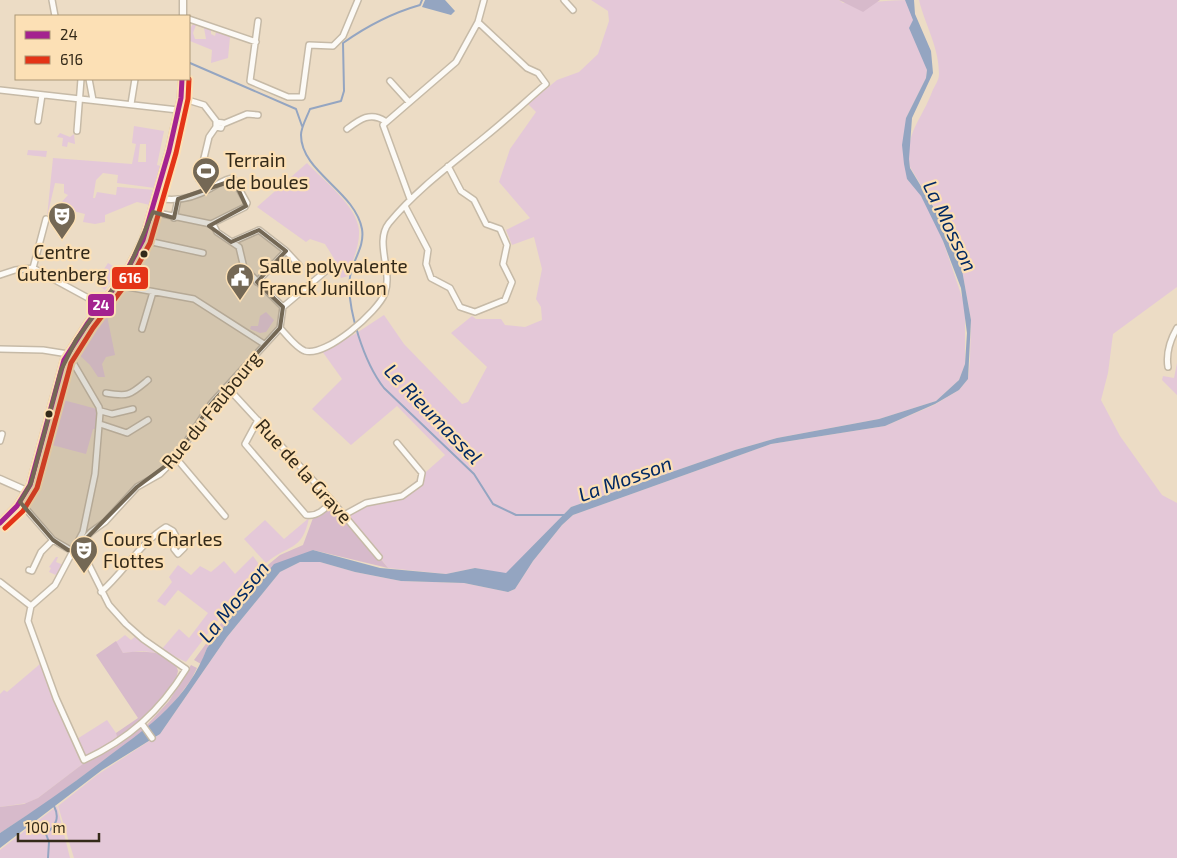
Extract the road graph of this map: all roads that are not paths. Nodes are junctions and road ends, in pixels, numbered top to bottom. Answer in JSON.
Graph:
{"nodes":[{"id":1,"x":52,"y":0,"type":"edge"},
{"id":2,"x":183,"y":0,"type":"edge"},
{"id":3,"x":358,"y":0,"type":"edge"},
{"id":4,"x":484,"y":0,"type":"edge"},
{"id":5,"x":564,"y":0,"type":"edge"},
{"id":6,"x":573,"y":10,"type":"dead end"},
{"id":7,"x":55,"y":15,"type":"edge"},
{"id":8,"x":183,"y":15,"type":"edge"},
{"id":9,"x":190,"y":19,"type":"edge"},
{"id":10,"x":258,"y":21,"type":"dead end"},
{"id":11,"x":478,"y":22,"type":"junction"},
{"id":12,"x":256,"y":42,"type":"junction"},
{"id":13,"x":81,"y":80,"type":"edge"},
{"id":14,"x":89,"y":80,"type":"edge"},
{"id":15,"x":135,"y":80,"type":"edge"},
{"id":16,"x":182,"y":80,"type":"edge"},
{"id":17,"x":390,"y":82,"type":"dead end"},
{"id":18,"x":0,"y":90,"type":"edge"},
{"id":19,"x":42,"y":95,"type":"junction"},
{"id":20,"x":181,"y":98,"type":"junction"},
{"id":21,"x":81,"y":99,"type":"junction"},
{"id":22,"x":93,"y":100,"type":"junction"},
{"id":23,"x":409,"y":102,"type":"junction"},
{"id":24,"x":131,"y":104,"type":"junction"},
{"id":25,"x":178,"y":110,"type":"junction"},
{"id":26,"x":258,"y":115,"type":"dead end"},
{"id":27,"x":385,"y":121,"type":"junction"},
{"id":28,"x":38,"y":122,"type":"dead end"},
{"id":29,"x":217,"y":124,"type":"junction"},
{"id":30,"x":347,"y":129,"type":"dead end"},
{"id":31,"x":77,"y":131,"type":"dead end"},
{"id":32,"x":448,"y":166,"type":"junction"},
{"id":33,"x":199,"y":179,"type":"dead end"},
{"id":34,"x":157,"y":198,"type":"junction"},
{"id":35,"x":410,"y":199,"type":"junction"},
{"id":36,"x":178,"y":200,"type":"junction"},
{"id":37,"x":405,"y":206,"type":"junction"},
{"id":38,"x":153,"y":212,"type":"junction"},
{"id":39,"x":174,"y":218,"type":"junction"},
{"id":40,"x":46,"y":219,"type":"dead end"},
{"id":41,"x":213,"y":224,"type":"junction"},
{"id":42,"x":143,"y":240,"type":"junction"},
{"id":43,"x":232,"y":242,"type":"junction"},
{"id":44,"x":286,"y":251,"type":"junction"},
{"id":45,"x":203,"y":253,"type":"dead end"},
{"id":46,"x":300,"y":265,"type":"dead end"},
{"id":47,"x":33,"y":268,"type":"junction"},
{"id":48,"x":327,"y":270,"type":"dead end"},
{"id":49,"x":0,"y":275,"type":"edge"},
{"id":50,"x":257,"y":282,"type":"junction"},
{"id":51,"x":119,"y":283,"type":"junction"},
{"id":52,"x":153,"y":292,"type":"junction"},
{"id":53,"x":101,"y":305,"type":"junction"},
{"id":54,"x":283,"y":307,"type":"junction"},
{"id":55,"x":280,"y":328,"type":"junction"},
{"id":56,"x":1177,"y":328,"type":"edge"},
{"id":57,"x":142,"y":329,"type":"dead end"},
{"id":58,"x":264,"y":344,"type":"junction"},
{"id":59,"x":0,"y":349,"type":"edge"},
{"id":60,"x":68,"y":354,"type":"junction"},
{"id":61,"x":1168,"y":367,"type":"dead end"},
{"id":62,"x":148,"y":380,"type":"dead end"},
{"id":63,"x":227,"y":387,"type":"junction"},
{"id":64,"x":106,"y":393,"type":"dead end"},
{"id":65,"x":133,"y":408,"type":"dead end"},
{"id":66,"x":101,"y":411,"type":"dead end"},
{"id":67,"x":148,"y":420,"type":"dead end"},
{"id":68,"x":258,"y":420,"type":"junction"},
{"id":69,"x":100,"y":424,"type":"junction"},
{"id":70,"x":2,"y":434,"type":"dead end"},
{"id":71,"x":0,"y":442,"type":"edge"},
{"id":72,"x":397,"y":443,"type":"dead end"},
{"id":73,"x":176,"y":458,"type":"junction"},
{"id":74,"x":0,"y":479,"type":"edge"},
{"id":75,"x":27,"y":492,"type":"junction"},
{"id":76,"x":332,"y":501,"type":"junction"},
{"id":77,"x":20,"y":502,"type":"junction"},
{"id":78,"x":344,"y":514,"type":"junction"},
{"id":79,"x":225,"y":516,"type":"dead end"},
{"id":80,"x":0,"y":523,"type":"edge"},
{"id":81,"x":52,"y":540,"type":"junction"},
{"id":82,"x":178,"y":540,"type":"dead end"},
{"id":83,"x":74,"y":551,"type":"junction"},
{"id":84,"x":379,"y":557,"type":"dead end"},
{"id":85,"x":29,"y":570,"type":"dead end"},
{"id":86,"x":0,"y":582,"type":"edge"},
{"id":87,"x":101,"y":592,"type":"junction"},
{"id":88,"x":31,"y":606,"type":"junction"},
{"id":89,"x":143,"y":726,"type":"junction"},
{"id":90,"x":152,"y":738,"type":"dead end"}],
"edges":[{"from":1,"to":7,"type":"street"},
{"from":2,"to":8,"type":"street"},
{"from":3,"to":12,"type":"street"},
{"from":4,"to":11,"type":"street"},
{"from":5,"to":6,"type":"street"},
{"from":9,"to":12,"type":"street"},
{"from":10,"to":12,"type":"street"},
{"from":11,"to":23,"type":"street"},
{"from":11,"to":32,"type":"street"},
{"from":13,"to":21,"type":"street"},
{"from":14,"to":22,"type":"street"},
{"from":15,"to":24,"type":"street"},
{"from":16,"to":20,"type":"street"},
{"from":17,"to":23,"type":"street"},
{"from":18,"to":19,"type":"street"},
{"from":19,"to":21,"type":"street"},
{"from":19,"to":28,"type":"street"},
{"from":20,"to":25,"type":"street"},
{"from":20,"to":29,"type":"street"},
{"from":21,"to":22,"type":"street"},
{"from":21,"to":31,"type":"street"},
{"from":22,"to":24,"type":"street"},
{"from":23,"to":27,"type":"street"},
{"from":24,"to":25,"type":"street"},
{"from":25,"to":34,"type":"street"},
{"from":26,"to":29,"type":"street"},
{"from":27,"to":30,"type":"street"},
{"from":27,"to":35,"type":"street"},
{"from":29,"to":33,"type":"street"},
{"from":32,"to":35,"type":"street"},
{"from":32,"to":37,"type":"street"},
{"from":34,"to":36,"type":"street"},
{"from":34,"to":38,"type":"street"},
{"from":35,"to":37,"type":"street"},
{"from":36,"to":39,"type":"street"},
{"from":36,"to":41,"type":"street"},
{"from":37,"to":55,"type":"street"},
{"from":38,"to":39,"type":"street"},
{"from":38,"to":42,"type":"street"},
{"from":39,"to":41,"type":"street"},
{"from":40,"to":47,"type":"street"},
{"from":41,"to":43,"type":"street"},
{"from":42,"to":45,"type":"street"},
{"from":42,"to":51,"type":"street"},
{"from":43,"to":44,"type":"street"},
{"from":43,"to":50,"type":"street"},
{"from":44,"to":46,"type":"street"},
{"from":44,"to":50,"type":"street"},
{"from":47,"to":49,"type":"street"},
{"from":47,"to":53,"type":"street"},
{"from":48,"to":54,"type":"street"},
{"from":50,"to":54,"type":"street"},
{"from":51,"to":52,"type":"street"},
{"from":51,"to":53,"type":"street"},
{"from":52,"to":57,"type":"street"},
{"from":52,"to":58,"type":"street"},
{"from":53,"to":60,"type":"street"},
{"from":54,"to":55,"type":"street"},
{"from":55,"to":58,"type":"street","name":"Rue du Faubourg"},
{"from":56,"to":61,"type":"street"},
{"from":58,"to":63,"type":"street","name":"Rue du Faubourg"},
{"from":59,"to":60,"type":"street"},
{"from":60,"to":69,"type":"street"},
{"from":60,"to":75,"type":"street"},
{"from":62,"to":64,"type":"street"},
{"from":63,"to":68,"type":"street","name":"Rue de la Grave"},
{"from":63,"to":73,"type":"street","name":"Rue du Faubourg"},
{"from":65,"to":66,"type":"street"},
{"from":67,"to":69,"type":"street"},
{"from":68,"to":76,"type":"street","name":"Rue de la Grave"},
{"from":68,"to":76,"type":"street"},
{"from":69,"to":83,"type":"street"},
{"from":70,"to":71,"type":"street"},
{"from":72,"to":78,"type":"street"},
{"from":73,"to":79,"type":"street"},
{"from":73,"to":83,"type":"street","name":"Rue du Faubourg"},
{"from":74,"to":75,"type":"street"},
{"from":75,"to":77,"type":"street"},
{"from":76,"to":78,"type":"street","name":"Rue de la Grave"},
{"from":77,"to":80,"type":"street"},
{"from":77,"to":81,"type":"street"},
{"from":78,"to":84,"type":"street","name":"Rue de la Grave"},
{"from":81,"to":83,"type":"street"},
{"from":81,"to":85,"type":"street"},
{"from":82,"to":87,"type":"street"},
{"from":83,"to":87,"type":"street"},
{"from":83,"to":88,"type":"street"},
{"from":86,"to":88,"type":"street"},
{"from":87,"to":89,"type":"street"},
{"from":88,"to":89,"type":"street"},
{"from":89,"to":90,"type":"street"}]}
